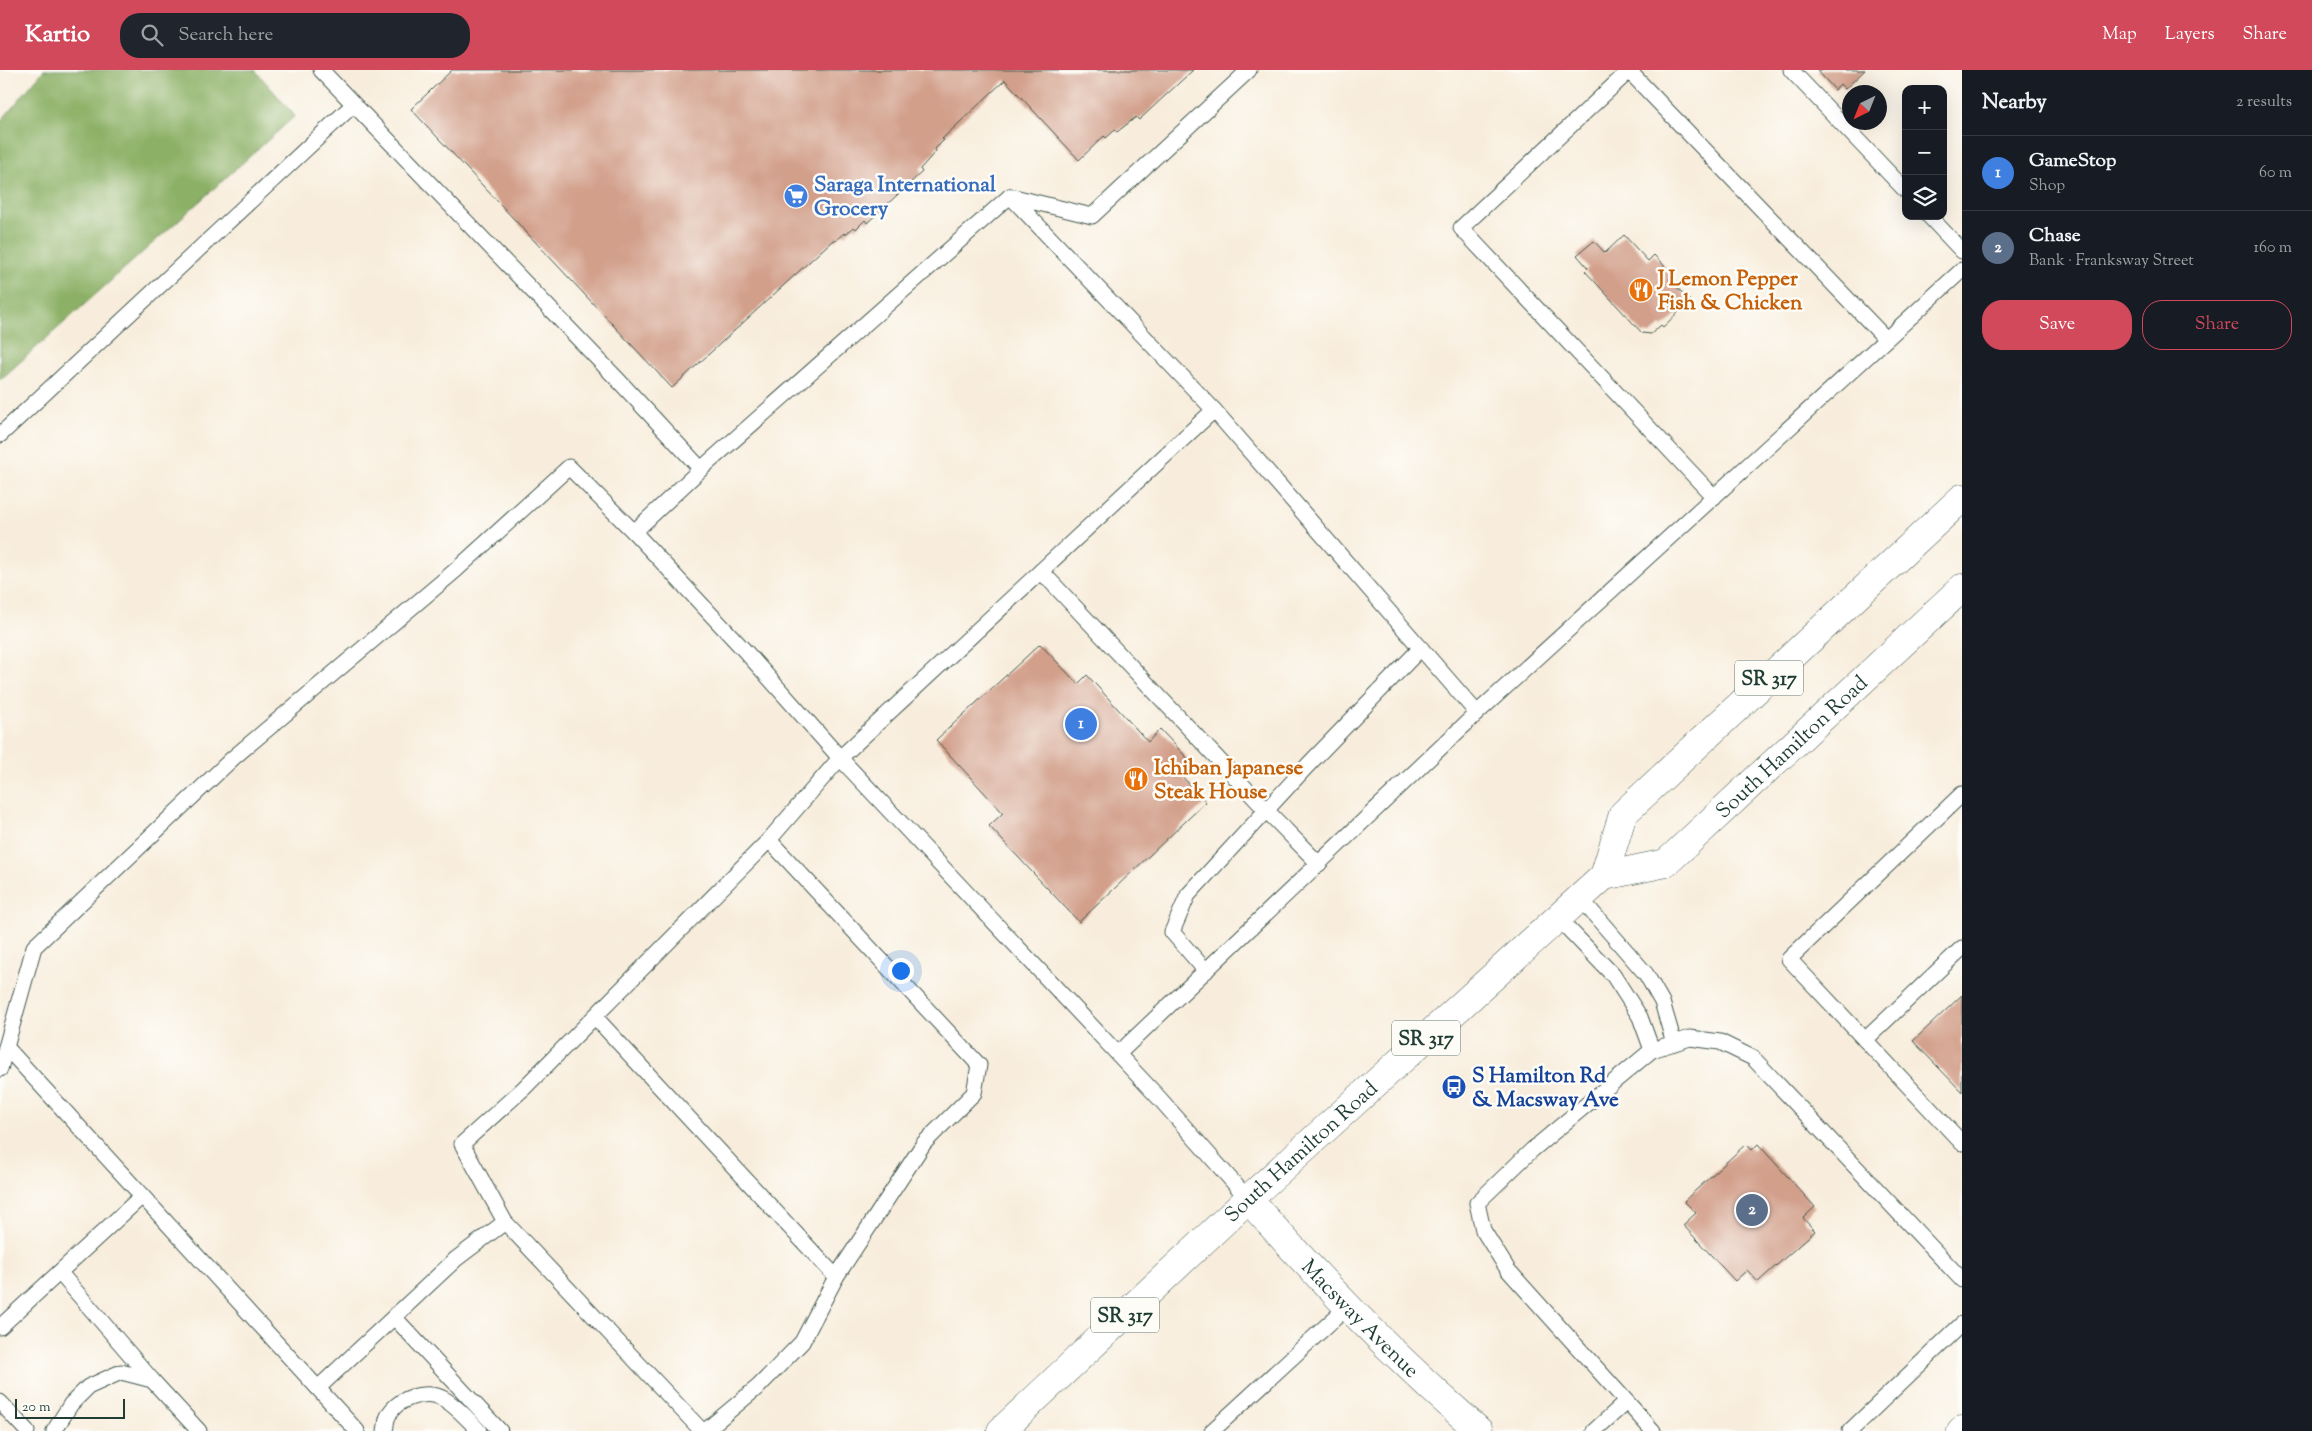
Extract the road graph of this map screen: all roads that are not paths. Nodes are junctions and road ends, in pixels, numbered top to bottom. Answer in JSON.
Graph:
{"nodes":[{"id":1,"x":321,"y":70,"type":"edge"},
{"id":2,"x":1249,"y":70,"type":"edge"},
{"id":3,"x":1791,"y":70,"type":"edge"},
{"id":4,"x":1629,"y":71,"type":"edge"},
{"id":5,"x":353,"y":105,"type":"junction"},
{"id":6,"x":1902,"y":187,"type":"edge"},
{"id":7,"x":1010,"y":196,"type":"junction"},
{"id":8,"x":1933,"y":220,"type":"edge"},
{"id":9,"x":1962,"y":251,"type":"edge"},
{"id":10,"x":1962,"y":270,"type":"edge"},
{"id":11,"x":1886,"y":339,"type":"junction"},
{"id":12,"x":1214,"y":410,"type":"junction"},
{"id":13,"x":0,"y":435,"type":"edge"},
{"id":14,"x":700,"y":469,"type":"junction"},
{"id":15,"x":1714,"y":497,"type":"junction"},
{"id":16,"x":1962,"y":498,"type":"edge"},
{"id":17,"x":634,"y":532,"type":"junction"},
{"id":18,"x":1041,"y":570,"type":"junction"},
{"id":19,"x":1962,"y":588,"type":"edge"},
{"id":20,"x":1421,"y":648,"type":"junction"},
{"id":21,"x":1477,"y":713,"type":"junction"},
{"id":22,"x":840,"y":758,"type":"junction"},
{"id":23,"x":1962,"y":794,"type":"edge"},
{"id":24,"x":1266,"y":810,"type":"junction"},
{"id":25,"x":770,"y":840,"type":"junction"},
{"id":26,"x":1319,"y":864,"type":"junction"},
{"id":27,"x":1604,"y":876,"type":"junction"},
{"id":28,"x":1580,"y":898,"type":"junction"},
{"id":29,"x":1558,"y":918,"type":"junction"},
{"id":30,"x":1962,"y":948,"type":"edge"},
{"id":31,"x":1206,"y":971,"type":"junction"},
{"id":32,"x":595,"y":1017,"type":"junction"},
{"id":33,"x":1865,"y":1040,"type":"junction"},
{"id":34,"x":1674,"y":1042,"type":"junction"},
{"id":35,"x":6,"y":1048,"type":"junction"},
{"id":36,"x":1652,"y":1050,"type":"junction"},
{"id":37,"x":1118,"y":1054,"type":"junction"},
{"id":38,"x":0,"y":1069,"type":"edge"},
{"id":39,"x":1962,"y":1143,"type":"edge"},
{"id":40,"x":142,"y":1196,"type":"junction"},
{"id":41,"x":1248,"y":1200,"type":"junction"},
{"id":42,"x":505,"y":1222,"type":"junction"},
{"id":43,"x":60,"y":1273,"type":"junction"},
{"id":44,"x":836,"y":1277,"type":"junction"},
{"id":45,"x":1962,"y":1280,"type":"edge"},
{"id":46,"x":1346,"y":1307,"type":"junction"},
{"id":47,"x":394,"y":1317,"type":"junction"},
{"id":48,"x":1962,"y":1324,"type":"edge"},
{"id":49,"x":0,"y":1326,"type":"edge"},
{"id":50,"x":152,"y":1380,"type":"junction"},
{"id":51,"x":318,"y":1388,"type":"junction"},
{"id":52,"x":0,"y":1402,"type":"edge"},
{"id":53,"x":1626,"y":1402,"type":"junction"},
{"id":54,"x":27,"y":1431,"type":"edge"},
{"id":55,"x":54,"y":1431,"type":"edge"},
{"id":56,"x":199,"y":1431,"type":"edge"},
{"id":57,"x":357,"y":1431,"type":"edge"},
{"id":58,"x":385,"y":1431,"type":"edge"},
{"id":59,"x":478,"y":1431,"type":"edge"},
{"id":60,"x":500,"y":1431,"type":"edge"},
{"id":61,"x":703,"y":1431,"type":"edge"},
{"id":62,"x":1001,"y":1431,"type":"edge"},
{"id":63,"x":1212,"y":1431,"type":"edge"},
{"id":64,"x":1479,"y":1431,"type":"edge"},
{"id":65,"x":1594,"y":1431,"type":"edge"},
{"id":66,"x":1653,"y":1431,"type":"edge"},
{"id":67,"x":1850,"y":1431,"type":"edge"}],
"edges":[{"from":1,"to":5,"type":"lane"},
{"from":2,"to":7,"type":"lane"},
{"from":3,"to":6,"type":"lane"},
{"from":4,"to":11,"type":"lane"},
{"from":4,"to":15,"type":"lane"},
{"from":5,"to":13,"type":"lane"},
{"from":5,"to":14,"type":"lane"},
{"from":7,"to":12,"type":"lane"},
{"from":7,"to":14,"type":"lane"},
{"from":8,"to":9,"type":"lane"},
{"from":10,"to":11,"type":"lane"},
{"from":11,"to":15,"type":"lane"},
{"from":12,"to":18,"type":"lane"},
{"from":12,"to":20,"type":"lane"},
{"from":14,"to":17,"type":"lane"},
{"from":15,"to":21,"type":"lane"},
{"from":16,"to":27,"type":"main road","number":"SR 317"},
{"from":17,"to":22,"type":"lane"},
{"from":17,"to":35,"type":"lane"},
{"from":18,"to":22,"type":"lane"},
{"from":18,"to":24,"type":"lane"},
{"from":19,"to":27,"type":"main road","name":"South Hamilton Road","number":"SR 317"},
{"from":20,"to":21,"type":"lane"},
{"from":20,"to":24,"type":"lane"},
{"from":21,"to":26,"type":"lane"},
{"from":22,"to":25,"type":"lane"},
{"from":22,"to":37,"type":"lane"},
{"from":23,"to":33,"type":"lane"},
{"from":24,"to":26,"type":"lane"},
{"from":24,"to":31,"type":"lane"},
{"from":25,"to":32,"type":"lane"},
{"from":25,"to":44,"type":"lane"},
{"from":26,"to":31,"type":"lane"},
{"from":27,"to":28,"type":"main road","name":"South Hamilton Road","number":"SR 317"},
{"from":28,"to":29,"type":"main road","name":"South Hamilton Road","number":"SR 317"},
{"from":28,"to":34,"type":"lane"},
{"from":29,"to":36,"type":"lane"},
{"from":29,"to":41,"type":"main road","name":"South Hamilton Road","number":"SR 317"},
{"from":30,"to":33,"type":"lane"},
{"from":31,"to":37,"type":"lane"},
{"from":32,"to":42,"type":"lane"},
{"from":32,"to":44,"type":"lane"},
{"from":33,"to":39,"type":"lane"},
{"from":34,"to":36,"type":"lane"},
{"from":34,"to":45,"type":"lane"},
{"from":35,"to":38,"type":"lane"},
{"from":35,"to":40,"type":"lane"},
{"from":36,"to":53,"type":"lane"},
{"from":37,"to":41,"type":"lane"},
{"from":40,"to":43,"type":"lane"},
{"from":40,"to":51,"type":"lane"},
{"from":41,"to":46,"type":"main road","name":"Macsway Avenue"},
{"from":41,"to":62,"type":"main road","name":"South Hamilton Road","number":"SR 317"},
{"from":42,"to":47,"type":"lane"},
{"from":42,"to":61,"type":"lane"},
{"from":43,"to":49,"type":"lane"},
{"from":43,"to":50,"type":"lane"},
{"from":44,"to":61,"type":"lane"},
{"from":46,"to":63,"type":"lane"},
{"from":46,"to":64,"type":"main road","name":"Macsway Avenue"},
{"from":47,"to":51,"type":"lane"},
{"from":47,"to":60,"type":"lane"},
{"from":48,"to":67,"type":"lane"},
{"from":50,"to":55,"type":"lane"},
{"from":50,"to":56,"type":"lane"},
{"from":51,"to":57,"type":"lane"},
{"from":52,"to":54,"type":"lane"},
{"from":53,"to":65,"type":"lane"},
{"from":53,"to":66,"type":"lane"},
{"from":58,"to":59,"type":"lane"}]}
